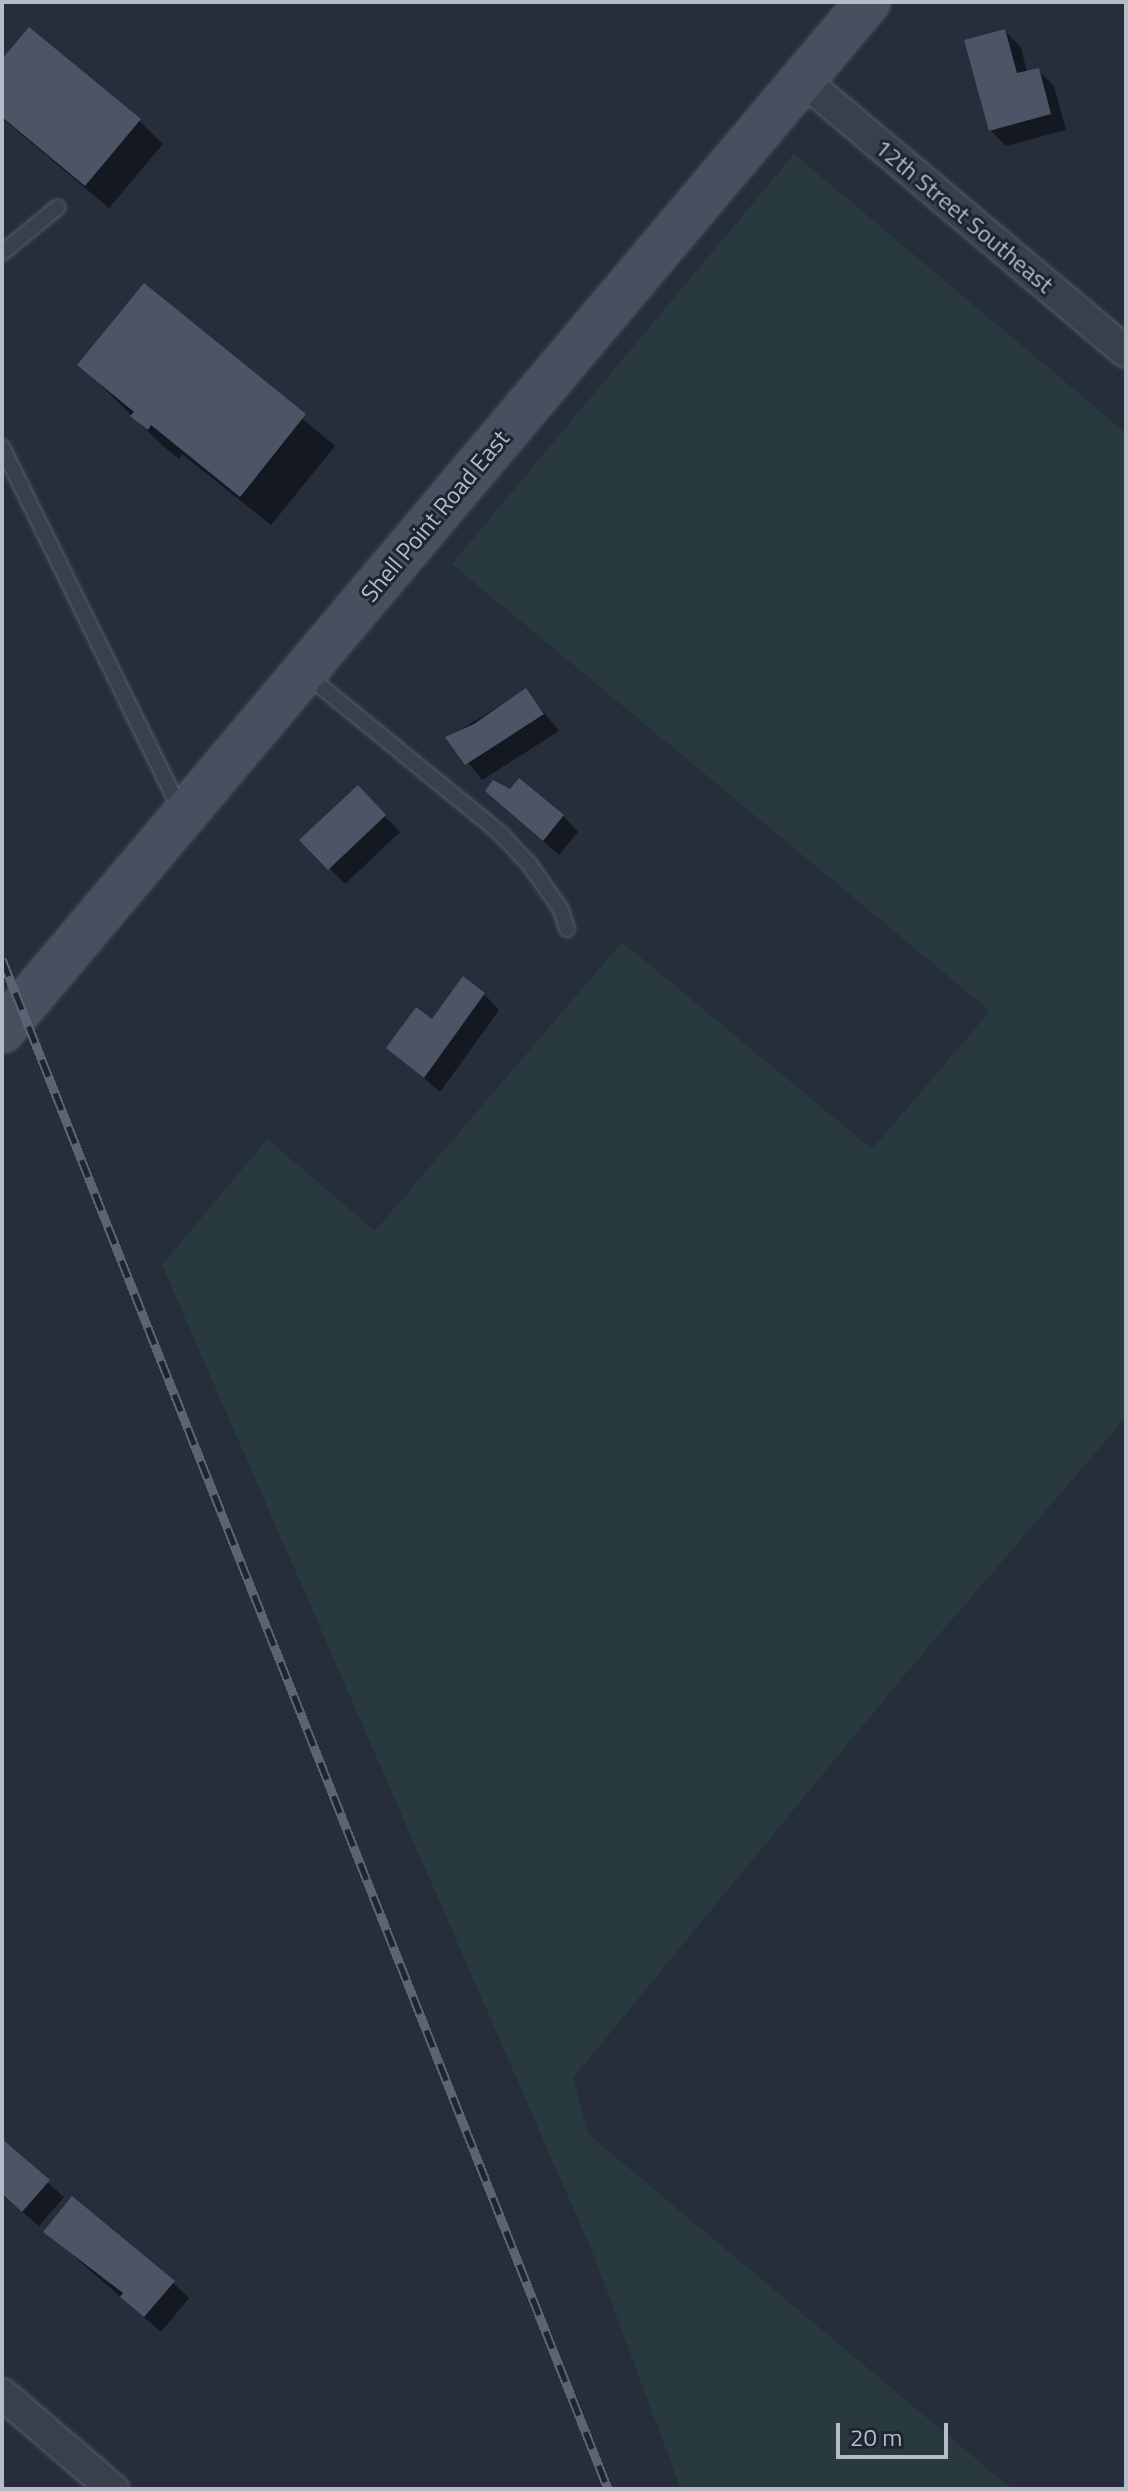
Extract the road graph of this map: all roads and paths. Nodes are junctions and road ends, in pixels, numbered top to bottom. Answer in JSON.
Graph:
{"nodes":[{"id":1,"x":868,"y":2,"type":"edge"},
{"id":2,"x":803,"y":80,"type":"junction"},
{"id":3,"x":58,"y":207,"type":"dead end"},
{"id":4,"x":2,"y":253,"type":"edge"},
{"id":5,"x":1126,"y":352,"type":"edge"},
{"id":6,"x":2,"y":447,"type":"edge"},
{"id":7,"x":304,"y":672,"type":"junction"},
{"id":8,"x":183,"y":815,"type":"junction"},
{"id":9,"x":567,"y":929,"type":"dead end"},
{"id":10,"x":2,"y":1031,"type":"edge"},
{"id":11,"x":2,"y":2394,"type":"edge"},
{"id":12,"x":113,"y":2489,"type":"edge"}],
"edges":[{"from":1,"to":2,"type":"street","name":"Shell Point Road East"},
{"from":2,"to":5,"type":"street","name":"12th Street Southeast"},
{"from":2,"to":7,"type":"street","name":"Shell Point Road East"},
{"from":3,"to":4,"type":"lane"},
{"from":6,"to":8,"type":"lane"},
{"from":7,"to":8,"type":"street","name":"Shell Point Road East"},
{"from":7,"to":9,"type":"lane"},
{"from":8,"to":10,"type":"street","name":"Shell Point Road East"},
{"from":11,"to":12,"type":"street"}]}
